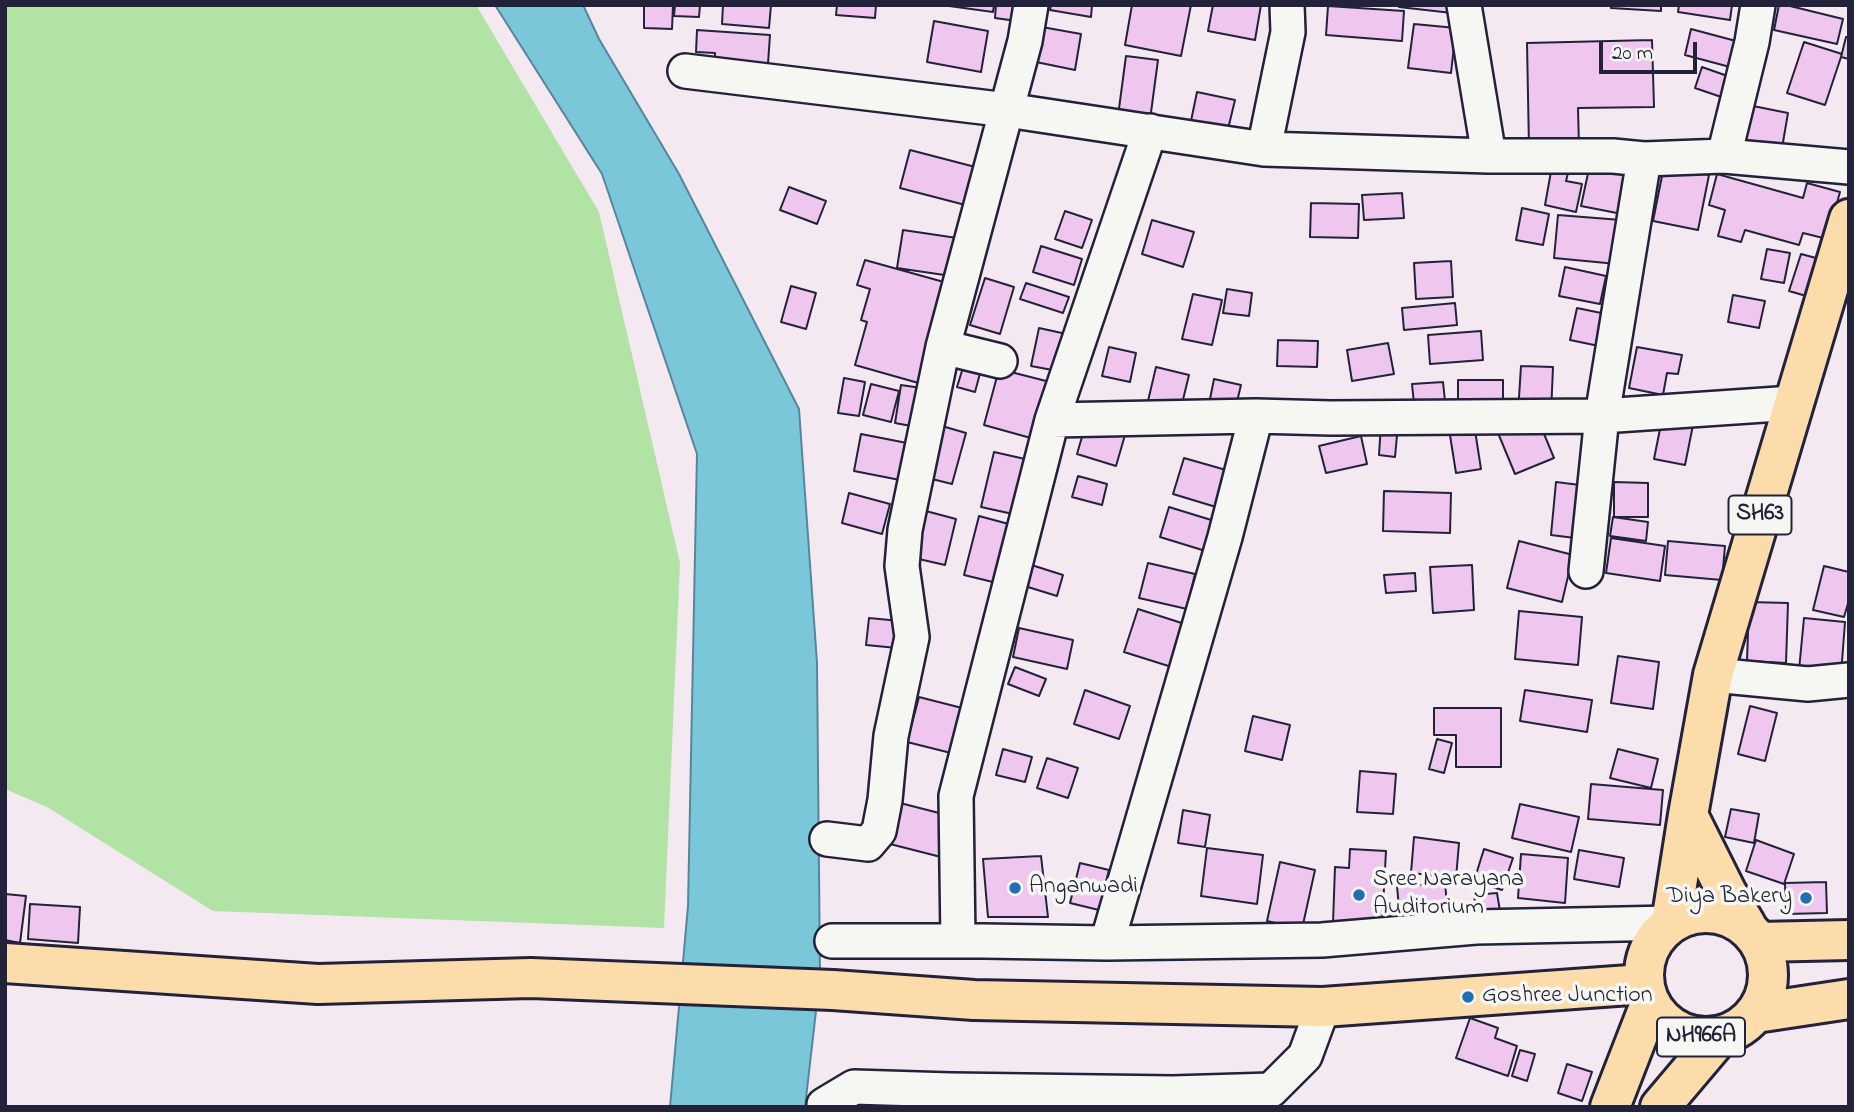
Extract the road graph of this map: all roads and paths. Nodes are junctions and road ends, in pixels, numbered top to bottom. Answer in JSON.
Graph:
{"nodes":[{"id":1,"x":1031,"y":5,"type":"edge"},
{"id":2,"x":1287,"y":5,"type":"edge"},
{"id":3,"x":1464,"y":5,"type":"edge"},
{"id":4,"x":1758,"y":5,"type":"edge"},
{"id":5,"x":685,"y":71,"type":"dead end"},
{"id":6,"x":1007,"y":110,"type":"junction"},
{"id":7,"x":1150,"y":131,"type":"junction"},
{"id":8,"x":1264,"y":149,"type":"junction"},
{"id":9,"x":1489,"y":156,"type":"junction"},
{"id":10,"x":1724,"y":156,"type":"junction"},
{"id":11,"x":1644,"y":159,"type":"junction"},
{"id":12,"x":1849,"y":166,"type":"edge"},
{"id":13,"x":1849,"y":219,"type":"edge"},
{"id":14,"x":943,"y":347,"type":"junction"},
{"id":15,"x":1000,"y":361,"type":"dead end"},
{"id":16,"x":1793,"y":402,"type":"junction"},
{"id":17,"x":1256,"y":416,"type":"junction"},
{"id":18,"x":1602,"y":416,"type":"junction"},
{"id":19,"x":1052,"y":420,"type":"junction"},
{"id":20,"x":1586,"y":571,"type":"dead end"},
{"id":21,"x":1713,"y":675,"type":"junction"},
{"id":22,"x":1849,"y":680,"type":"edge"},
{"id":23,"x":1688,"y":815,"type":"junction"},
{"id":24,"x":827,"y":839,"type":"dead end"},
{"id":25,"x":1671,"y":923,"type":"junction"},
{"id":26,"x":1753,"y":934,"type":"junction"},
{"id":27,"x":1849,"y":940,"type":"edge"},
{"id":28,"x":832,"y":941,"type":"dead end"},
{"id":29,"x":958,"y":941,"type":"junction"},
{"id":30,"x":1107,"y":943,"type":"junction"},
{"id":31,"x":5,"y":962,"type":"edge"},
{"id":32,"x":1647,"y":994,"type":"junction"},
{"id":33,"x":1849,"y":999,"type":"edge"},
{"id":34,"x":1323,"y":1007,"type":"junction"},
{"id":35,"x":1756,"y":1013,"type":"junction"},
{"id":36,"x":1720,"y":1036,"type":"junction"},
{"id":37,"x":824,"y":1107,"type":"edge"},
{"id":38,"x":1609,"y":1107,"type":"edge"},
{"id":39,"x":1660,"y":1107,"type":"edge"}],
"edges":[{"from":1,"to":6,"type":"street"},
{"from":2,"to":8,"type":"street"},
{"from":3,"to":9,"type":"street"},
{"from":4,"to":10,"type":"street"},
{"from":5,"to":6,"type":"street"},
{"from":6,"to":7,"type":"street"},
{"from":6,"to":14,"type":"street"},
{"from":7,"to":8,"type":"street"},
{"from":7,"to":19,"type":"street"},
{"from":8,"to":9,"type":"street"},
{"from":9,"to":11,"type":"street"},
{"from":10,"to":11,"type":"street"},
{"from":10,"to":12,"type":"street"},
{"from":11,"to":18,"type":"street"},
{"from":13,"to":16,"type":"main road","number":"SH63"},
{"from":14,"to":15,"type":"street"},
{"from":14,"to":24,"type":"street"},
{"from":16,"to":18,"type":"street"},
{"from":16,"to":21,"type":"main road","number":"SH63"},
{"from":17,"to":18,"type":"street"},
{"from":17,"to":19,"type":"street"},
{"from":17,"to":30,"type":"street"},
{"from":18,"to":20,"type":"street"},
{"from":19,"to":29,"type":"street"},
{"from":21,"to":22,"type":"street"},
{"from":21,"to":23,"type":"main road","number":"SH63"},
{"from":23,"to":25,"type":"main road","number":"SH63"},
{"from":23,"to":26,"type":"main road"},
{"from":25,"to":26,"type":"main road"},
{"from":25,"to":30,"type":"street"},
{"from":25,"to":32,"type":"main road","number":"NH966A"},
{"from":26,"to":27,"type":"main road"},
{"from":26,"to":35,"type":"main road","number":"NH966A"},
{"from":28,"to":29,"type":"street"},
{"from":29,"to":30,"type":"street"},
{"from":31,"to":34,"type":"main road"},
{"from":32,"to":34,"type":"main road"},
{"from":32,"to":36,"type":"main road","number":"NH966A"},
{"from":32,"to":38,"type":"main road"},
{"from":33,"to":35,"type":"main road","number":"NH966A"},
{"from":34,"to":37,"type":"street"},
{"from":35,"to":36,"type":"main road","number":"NH966A"},
{"from":36,"to":39,"type":"main road"}]}
